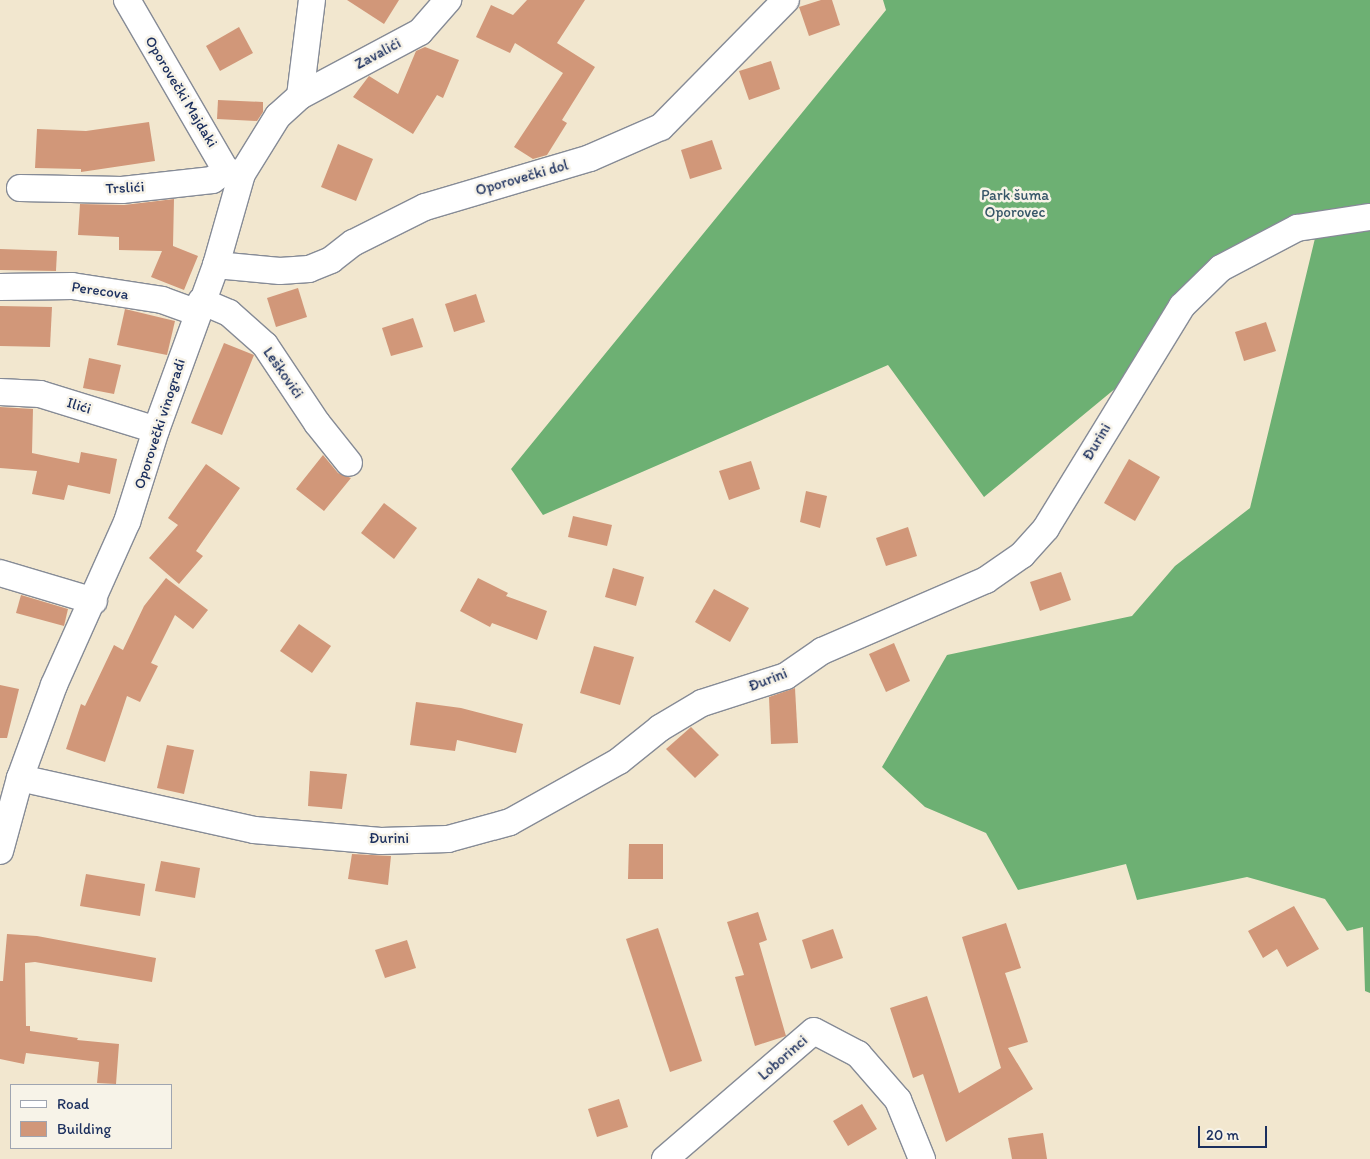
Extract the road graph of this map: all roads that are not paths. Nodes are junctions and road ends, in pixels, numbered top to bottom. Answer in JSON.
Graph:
{"nodes":[{"id":1,"x":127,"y":0,"type":"edge"},
{"id":2,"x":312,"y":0,"type":"edge"},
{"id":3,"x":448,"y":0,"type":"edge"},
{"id":4,"x":786,"y":0,"type":"edge"},
{"id":5,"x":300,"y":96,"type":"junction"},
{"id":6,"x":234,"y":173,"type":"junction"},
{"id":7,"x":20,"y":188,"type":"dead end"},
{"id":8,"x":1370,"y":217,"type":"edge"},
{"id":9,"x":216,"y":265,"type":"junction"},
{"id":10,"x":0,"y":287,"type":"edge"},
{"id":11,"x":199,"y":307,"type":"junction"},
{"id":12,"x":0,"y":392,"type":"edge"},
{"id":13,"x":156,"y":430,"type":"junction"},
{"id":14,"x":350,"y":463,"type":"dead end"},
{"id":15,"x":0,"y":572,"type":"edge"},
{"id":16,"x":94,"y":601,"type":"junction"},
{"id":17,"x":20,"y":778,"type":"junction"},
{"id":18,"x":0,"y":851,"type":"edge"},
{"id":19,"x":665,"y":1159,"type":"edge"},
{"id":20,"x":922,"y":1159,"type":"edge"}],
"edges":[{"from":1,"to":6,"type":"street","name":"Oporovečki Majdaki"},
{"from":2,"to":5,"type":"street"},
{"from":3,"to":5,"type":"street","name":"Zavalići"},
{"from":4,"to":9,"type":"street","name":"Oporovečki dol"},
{"from":5,"to":6,"type":"street","name":"Oporovečki vinogradi"},
{"from":6,"to":7,"type":"street","name":"Trslići"},
{"from":6,"to":9,"type":"street","name":"Oporovečki vinogradi"},
{"from":8,"to":17,"type":"street","name":"Đurini"},
{"from":9,"to":11,"type":"street","name":"Oporovečki vinogradi"},
{"from":10,"to":11,"type":"street","name":"Perecova"},
{"from":11,"to":13,"type":"street","name":"Oporovečki vinogradi"},
{"from":11,"to":14,"type":"street","name":"Leškovići"},
{"from":12,"to":13,"type":"street","name":"Ilići"},
{"from":13,"to":16,"type":"street","name":"Oporovečki vinogradi"},
{"from":15,"to":16,"type":"street"},
{"from":16,"to":17,"type":"street","name":"Oporovečki vinogradi"},
{"from":17,"to":18,"type":"street","name":"Oporovečki vinogradi"},
{"from":19,"to":20,"type":"street","name":"Loborinci"}]}
